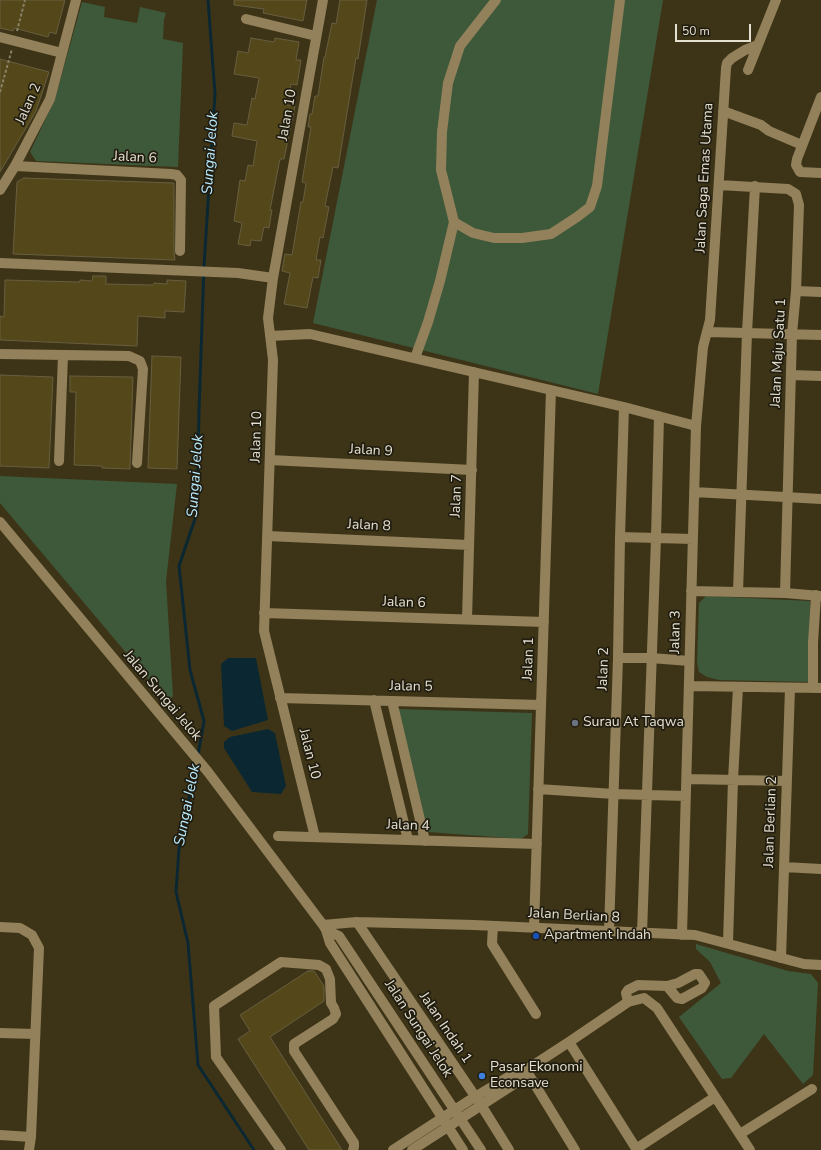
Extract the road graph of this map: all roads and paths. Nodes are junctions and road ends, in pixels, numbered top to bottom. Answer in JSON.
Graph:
{"nodes":[{"id":1,"x":76,"y":0,"type":"edge"},
{"id":2,"x":323,"y":0,"type":"edge"},
{"id":3,"x":496,"y":0,"type":"edge"},
{"id":4,"x":620,"y":0,"type":"edge"},
{"id":5,"x":776,"y":0,"type":"edge"},
{"id":6,"x":246,"y":19,"type":"dead end"},
{"id":7,"x":316,"y":36,"type":"junction"},
{"id":8,"x":0,"y":37,"type":"edge"},
{"id":9,"x":758,"y":45,"type":"junction"},
{"id":10,"x":62,"y":53,"type":"junction"},
{"id":11,"x":748,"y":70,"type":"dead end"},
{"id":12,"x":821,"y":97,"type":"edge"},
{"id":13,"x":723,"y":110,"type":"junction"},
{"id":14,"x":802,"y":145,"type":"junction"},
{"id":15,"x":14,"y":166,"type":"junction"},
{"id":16,"x":821,"y":173,"type":"edge"},
{"id":17,"x":719,"y":185,"type":"junction"},
{"id":18,"x":755,"y":186,"type":"junction"},
{"id":19,"x":0,"y":190,"type":"edge"},
{"id":20,"x":454,"y":222,"type":"junction"},
{"id":21,"x":180,"y":251,"type":"dead end"},
{"id":22,"x":0,"y":263,"type":"edge"},
{"id":23,"x":273,"y":278,"type":"junction"},
{"id":24,"x":796,"y":291,"type":"junction"},
{"id":25,"x":821,"y":292,"type":"edge"},
{"id":26,"x":708,"y":332,"type":"junction"},
{"id":27,"x":747,"y":333,"type":"junction"},
{"id":28,"x":792,"y":334,"type":"junction"},
{"id":29,"x":821,"y":335,"type":"edge"},
{"id":30,"x":270,"y":336,"type":"junction"},
{"id":31,"x":0,"y":354,"type":"edge"},
{"id":32,"x":63,"y":355,"type":"junction"},
{"id":33,"x":415,"y":358,"type":"junction"},
{"id":34,"x":474,"y":372,"type":"junction"},
{"id":35,"x":792,"y":375,"type":"junction"},
{"id":36,"x":821,"y":376,"type":"edge"},
{"id":37,"x":551,"y":390,"type":"junction"},
{"id":38,"x":624,"y":407,"type":"junction"},
{"id":39,"x":659,"y":416,"type":"junction"},
{"id":40,"x":696,"y":426,"type":"junction"},
{"id":41,"x":270,"y":460,"type":"junction"},
{"id":42,"x":58,"y":461,"type":"dead end"},
{"id":43,"x":137,"y":463,"type":"dead end"},
{"id":44,"x":472,"y":470,"type":"junction"},
{"id":45,"x":694,"y":492,"type":"junction"},
{"id":46,"x":740,"y":494,"type":"junction"},
{"id":47,"x":787,"y":497,"type":"junction"},
{"id":48,"x":821,"y":499,"type":"edge"},
{"id":49,"x":0,"y":522,"type":"edge"},
{"id":50,"x":267,"y":536,"type":"junction"},
{"id":51,"x":620,"y":537,"type":"junction"},
{"id":52,"x":656,"y":538,"type":"junction"},
{"id":53,"x":693,"y":539,"type":"junction"},
{"id":54,"x":469,"y":545,"type":"junction"},
{"id":55,"x":691,"y":591,"type":"junction"},
{"id":56,"x":738,"y":592,"type":"junction"},
{"id":57,"x":785,"y":593,"type":"junction"},
{"id":58,"x":819,"y":596,"type":"edge"},
{"id":59,"x":264,"y":613,"type":"junction"},
{"id":60,"x":467,"y":619,"type":"junction"},
{"id":61,"x":544,"y":622,"type":"junction"},
{"id":62,"x":817,"y":643,"type":"edge"},
{"id":63,"x":618,"y":658,"type":"junction"},
{"id":64,"x":651,"y":658,"type":"junction"},
{"id":65,"x":689,"y":661,"type":"junction"},
{"id":66,"x":689,"y":686,"type":"junction"},
{"id":67,"x":738,"y":687,"type":"junction"},
{"id":68,"x":790,"y":688,"type":"junction"},
{"id":69,"x":817,"y":688,"type":"edge"},
{"id":70,"x":280,"y":698,"type":"junction"},
{"id":71,"x":374,"y":700,"type":"junction"},
{"id":72,"x":392,"y":701,"type":"junction"},
{"id":73,"x":541,"y":705,"type":"junction"},
{"id":74,"x":687,"y":779,"type":"junction"},
{"id":75,"x":733,"y":780,"type":"junction"},
{"id":76,"x":787,"y":781,"type":"junction"},
{"id":77,"x":538,"y":789,"type":"junction"},
{"id":78,"x":614,"y":794,"type":"junction"},
{"id":79,"x":647,"y":794,"type":"junction"},
{"id":80,"x":686,"y":796,"type":"junction"},
{"id":81,"x":278,"y":836,"type":"dead end"},
{"id":82,"x":315,"y":837,"type":"junction"},
{"id":83,"x":408,"y":840,"type":"junction"},
{"id":84,"x":425,"y":841,"type":"junction"},
{"id":85,"x":537,"y":844,"type":"junction"},
{"id":86,"x":784,"y":866,"type":"junction"},
{"id":87,"x":821,"y":869,"type":"edge"},
{"id":88,"x":358,"y":922,"type":"junction"},
{"id":89,"x":493,"y":926,"type":"junction"},
{"id":90,"x":0,"y":927,"type":"edge"},
{"id":91,"x":325,"y":927,"type":"junction"},
{"id":92,"x":534,"y":928,"type":"junction"},
{"id":93,"x":609,"y":931,"type":"junction"},
{"id":94,"x":642,"y":933,"type":"junction"},
{"id":95,"x":682,"y":935,"type":"junction"},
{"id":96,"x":728,"y":944,"type":"junction"},
{"id":97,"x":781,"y":958,"type":"junction"},
{"id":98,"x":821,"y":965,"type":"edge"},
{"id":99,"x":667,"y":986,"type":"dead end"},
{"id":100,"x":628,"y":1002,"type":"junction"},
{"id":101,"x":536,"y":1014,"type":"dead end"},
{"id":102,"x":0,"y":1033,"type":"edge"},
{"id":103,"x":35,"y":1034,"type":"junction"},
{"id":104,"x":569,"y":1042,"type":"junction"},
{"id":105,"x":526,"y":1070,"type":"junction"},
{"id":106,"x":812,"y":1089,"type":"dead end"},
{"id":107,"x":445,"y":1096,"type":"junction"},
{"id":108,"x":715,"y":1096,"type":"junction"},
{"id":109,"x":430,"y":1101,"type":"junction"},
{"id":110,"x":475,"y":1103,"type":"junction"},
{"id":111,"x":457,"y":1114,"type":"junction"},
{"id":112,"x":445,"y":1122,"type":"junction"},
{"id":113,"x":467,"y":1129,"type":"junction"},
{"id":114,"x":418,"y":1133,"type":"junction"},
{"id":115,"x":740,"y":1134,"type":"junction"},
{"id":116,"x":0,"y":1135,"type":"edge"},
{"id":117,"x":31,"y":1137,"type":"junction"},
{"id":118,"x":427,"y":1140,"type":"junction"},
{"id":119,"x":456,"y":1140,"type":"junction"},
{"id":120,"x":396,"y":1149,"type":"edge"},
{"id":121,"x":636,"y":1149,"type":"edge"},
{"id":122,"x":29,"y":1150,"type":"edge"},
{"id":123,"x":281,"y":1150,"type":"edge"},
{"id":124,"x":353,"y":1150,"type":"edge"},
{"id":125,"x":412,"y":1150,"type":"edge"},
{"id":126,"x":463,"y":1150,"type":"edge"},
{"id":127,"x":481,"y":1150,"type":"edge"},
{"id":128,"x":509,"y":1150,"type":"edge"},
{"id":129,"x":575,"y":1150,"type":"edge"},
{"id":130,"x":750,"y":1150,"type":"edge"}],
"edges":[{"from":1,"to":10,"type":"street","name":"Jalan 2"},
{"from":2,"to":7,"type":"street","name":"Jalan 10"},
{"from":3,"to":20,"type":"street"},
{"from":4,"to":20,"type":"street"},
{"from":5,"to":9,"type":"street"},
{"from":6,"to":7,"type":"street"},
{"from":7,"to":23,"type":"street","name":"Jalan 10"},
{"from":8,"to":10,"type":"street"},
{"from":9,"to":11,"type":"street"},
{"from":9,"to":13,"type":"street","name":"Jalan Saga Emas Utama"},
{"from":10,"to":15,"type":"street","name":"Jalan 2"},
{"from":12,"to":14,"type":"street"},
{"from":13,"to":14,"type":"street"},
{"from":13,"to":17,"type":"street","name":"Jalan Saga Emas Utama"},
{"from":14,"to":16,"type":"street"},
{"from":15,"to":19,"type":"street","name":"Jalan 2"},
{"from":15,"to":21,"type":"street","name":"Jalan 6"},
{"from":17,"to":18,"type":"street","name":"Jalan Maju Satu 1"},
{"from":17,"to":26,"type":"street","name":"Jalan Saga Emas Utama"},
{"from":18,"to":24,"type":"street","name":"Jalan Maju Satu 1"},
{"from":18,"to":27,"type":"street"},
{"from":20,"to":33,"type":"street"},
{"from":22,"to":23,"type":"street"},
{"from":23,"to":30,"type":"street","name":"Jalan 10"},
{"from":24,"to":25,"type":"street"},
{"from":24,"to":28,"type":"street","name":"Jalan Maju Satu 1"},
{"from":26,"to":27,"type":"street"},
{"from":26,"to":40,"type":"street","name":"Jalan 3"},
{"from":27,"to":28,"type":"street"},
{"from":27,"to":46,"type":"street"},
{"from":28,"to":29,"type":"street"},
{"from":28,"to":35,"type":"street","name":"Jalan Maju Satu 1"},
{"from":30,"to":33,"type":"street"},
{"from":30,"to":41,"type":"street","name":"Jalan 10"},
{"from":31,"to":32,"type":"street"},
{"from":32,"to":42,"type":"street"},
{"from":32,"to":43,"type":"street"},
{"from":33,"to":34,"type":"street"},
{"from":34,"to":37,"type":"street"},
{"from":34,"to":44,"type":"street","name":"Jalan 7"},
{"from":35,"to":36,"type":"street"},
{"from":35,"to":47,"type":"street","name":"Jalan Maju Satu 1"},
{"from":37,"to":38,"type":"street"},
{"from":37,"to":61,"type":"street","name":"Jalan 1"},
{"from":38,"to":39,"type":"street"},
{"from":38,"to":51,"type":"street","name":"Jalan 2"},
{"from":39,"to":40,"type":"street"},
{"from":39,"to":52,"type":"street"},
{"from":40,"to":45,"type":"street","name":"Jalan 3"},
{"from":41,"to":44,"type":"street","name":"Jalan 9"},
{"from":41,"to":50,"type":"street","name":"Jalan 10"},
{"from":44,"to":54,"type":"street","name":"Jalan 7"},
{"from":45,"to":46,"type":"street"},
{"from":45,"to":53,"type":"street","name":"Jalan 3"},
{"from":46,"to":47,"type":"street"},
{"from":46,"to":56,"type":"street"},
{"from":47,"to":48,"type":"street"},
{"from":47,"to":57,"type":"street","name":"Jalan Maju Satu 1"},
{"from":49,"to":91,"type":"street","name":"Jalan Sungai Jelok"},
{"from":50,"to":54,"type":"street","name":"Jalan 8"},
{"from":50,"to":59,"type":"street","name":"Jalan 10"},
{"from":51,"to":52,"type":"street"},
{"from":51,"to":63,"type":"street","name":"Jalan 2"},
{"from":52,"to":53,"type":"street"},
{"from":52,"to":64,"type":"street"},
{"from":53,"to":55,"type":"street","name":"Jalan 3"},
{"from":54,"to":60,"type":"street","name":"Jalan 7"},
{"from":55,"to":56,"type":"street"},
{"from":55,"to":65,"type":"street","name":"Jalan 3"},
{"from":56,"to":57,"type":"street"},
{"from":57,"to":58,"type":"street"},
{"from":58,"to":62,"type":"street"},
{"from":59,"to":60,"type":"street","name":"Jalan 6"},
{"from":59,"to":70,"type":"street","name":"Jalan 10"},
{"from":60,"to":61,"type":"street","name":"Jalan 6"},
{"from":61,"to":73,"type":"street","name":"Jalan 1"},
{"from":62,"to":69,"type":"street"},
{"from":63,"to":64,"type":"street"},
{"from":63,"to":78,"type":"street","name":"Jalan 2"},
{"from":64,"to":65,"type":"street"},
{"from":64,"to":79,"type":"street"},
{"from":65,"to":66,"type":"street","name":"Jalan 3"},
{"from":66,"to":67,"type":"street"},
{"from":66,"to":74,"type":"street","name":"Jalan 3"},
{"from":67,"to":68,"type":"street"},
{"from":67,"to":75,"type":"street"},
{"from":68,"to":69,"type":"street"},
{"from":68,"to":76,"type":"street","name":"Jalan Berlian 2"},
{"from":70,"to":71,"type":"street","name":"Jalan 5"},
{"from":70,"to":82,"type":"street","name":"Jalan 10"},
{"from":71,"to":72,"type":"street","name":"Jalan 5"},
{"from":71,"to":83,"type":"street"},
{"from":72,"to":73,"type":"street","name":"Jalan 5"},
{"from":72,"to":84,"type":"street"},
{"from":73,"to":77,"type":"street","name":"Jalan 1"},
{"from":74,"to":75,"type":"street"},
{"from":74,"to":80,"type":"street","name":"Jalan 3"},
{"from":75,"to":76,"type":"street"},
{"from":75,"to":96,"type":"street"},
{"from":76,"to":86,"type":"street","name":"Jalan Berlian 2"},
{"from":77,"to":78,"type":"street"},
{"from":77,"to":85,"type":"street","name":"Jalan 1"},
{"from":78,"to":79,"type":"street"},
{"from":78,"to":93,"type":"street","name":"Jalan 2"},
{"from":79,"to":80,"type":"street"},
{"from":79,"to":94,"type":"street"},
{"from":80,"to":95,"type":"street","name":"Jalan 3"},
{"from":81,"to":82,"type":"street","name":"Jalan 4"},
{"from":82,"to":83,"type":"street","name":"Jalan 4"},
{"from":83,"to":84,"type":"street","name":"Jalan 4"},
{"from":84,"to":85,"type":"street","name":"Jalan 4"},
{"from":85,"to":92,"type":"street","name":"Jalan 1"},
{"from":86,"to":87,"type":"street"},
{"from":86,"to":97,"type":"street","name":"Jalan Berlian 2"},
{"from":88,"to":89,"type":"street","name":"Jalan Berlian 8"},
{"from":88,"to":91,"type":"street","name":"Jalan Berlian 8"},
{"from":88,"to":110,"type":"street","name":"Jalan Indah 1"},
{"from":89,"to":92,"type":"street","name":"Jalan Berlian 8"},
{"from":89,"to":101,"type":"street"},
{"from":90,"to":103,"type":"street"},
{"from":91,"to":107,"type":"street","name":"Jalan Sungai Jelok"},
{"from":91,"to":109,"type":"street","name":"Jalan Sungai Jelok"},
{"from":92,"to":93,"type":"street","name":"Jalan Berlian 8"},
{"from":93,"to":94,"type":"street","name":"Jalan Berlian 8"},
{"from":94,"to":95,"type":"street","name":"Jalan Berlian 8"},
{"from":95,"to":96,"type":"street","name":"Jalan Berlian 8"},
{"from":96,"to":97,"type":"street","name":"Jalan Berlian 8"},
{"from":97,"to":98,"type":"street","name":"Jalan Berlian 8"},
{"from":99,"to":100,"type":"street"},
{"from":100,"to":104,"type":"street"},
{"from":100,"to":108,"type":"street"},
{"from":102,"to":103,"type":"street"},
{"from":103,"to":117,"type":"street"},
{"from":104,"to":105,"type":"street"},
{"from":104,"to":121,"type":"street"},
{"from":105,"to":110,"type":"street"},
{"from":105,"to":129,"type":"street"},
{"from":106,"to":115,"type":"street"},
{"from":107,"to":110,"type":"street"},
{"from":107,"to":111,"type":"street","name":"Jalan Sungai Jelok"},
{"from":108,"to":115,"type":"street"},
{"from":108,"to":121,"type":"street"},
{"from":109,"to":112,"type":"street","name":"Jalan Sungai Jelok"},
{"from":109,"to":114,"type":"street"},
{"from":110,"to":111,"type":"street"},
{"from":110,"to":113,"type":"street"},
{"from":110,"to":128,"type":"street","name":"Jalan Indah 1"},
{"from":111,"to":112,"type":"street"},
{"from":111,"to":113,"type":"street","name":"Jalan Sungai Jelok"},
{"from":112,"to":114,"type":"street"},
{"from":112,"to":118,"type":"street"},
{"from":112,"to":119,"type":"street","name":"Jalan Sungai Jelok"},
{"from":113,"to":127,"type":"street","name":"Jalan Sungai Jelok"},
{"from":114,"to":120,"type":"street"},
{"from":115,"to":130,"type":"street"},
{"from":116,"to":117,"type":"street"},
{"from":117,"to":122,"type":"street"},
{"from":118,"to":119,"type":"street"},
{"from":118,"to":125,"type":"street"},
{"from":119,"to":126,"type":"street","name":"Jalan Sungai Jelok"},
{"from":123,"to":124,"type":"street"}]}
